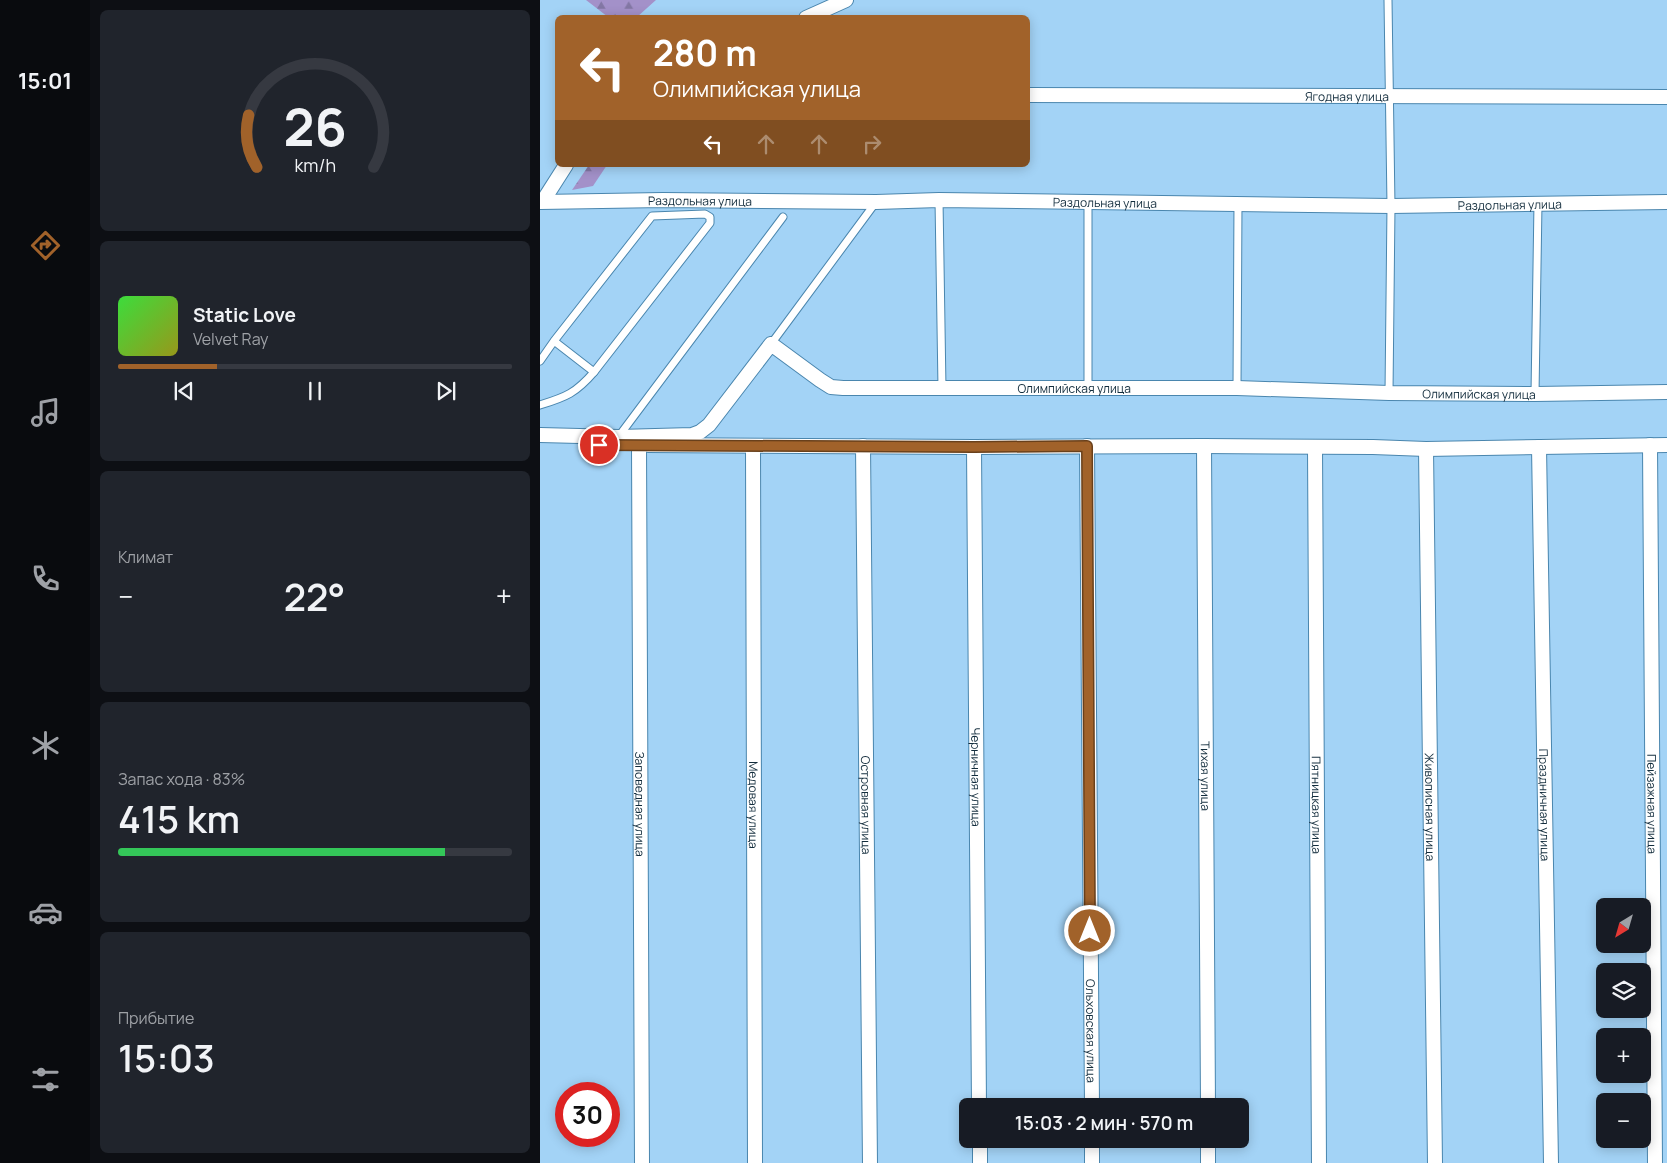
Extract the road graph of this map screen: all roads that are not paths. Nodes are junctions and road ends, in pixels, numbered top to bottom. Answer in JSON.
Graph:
{"nodes":[{"id":1,"x":846,"y":0,"type":"edge"},
{"id":2,"x":1388,"y":0,"type":"edge"},
{"id":3,"x":813,"y":15,"type":"edge"},
{"id":4,"x":1030,"y":95,"type":"edge"},
{"id":5,"x":1388,"y":97,"type":"junction"},
{"id":6,"x":1667,"y":97,"type":"edge"},
{"id":7,"x":565,"y":167,"type":"edge"},
{"id":8,"x":939,"y":200,"type":"junction"},
{"id":9,"x":542,"y":201,"type":"edge"},
{"id":10,"x":876,"y":202,"type":"junction"},
{"id":11,"x":1667,"y":202,"type":"edge"},
{"id":12,"x":1088,"y":203,"type":"junction"},
{"id":13,"x":1238,"y":203,"type":"junction"},
{"id":14,"x":1538,"y":204,"type":"junction"},
{"id":15,"x":1391,"y":206,"type":"junction"},
{"id":16,"x":783,"y":217,"type":"dead end"},
{"id":17,"x":554,"y":341,"type":"junction"},
{"id":18,"x":771,"y":344,"type":"junction"},
{"id":19,"x":540,"y":361,"type":"edge"},
{"id":20,"x":594,"y":372,"type":"junction"},
{"id":21,"x":942,"y":388,"type":"junction"},
{"id":22,"x":1088,"y":388,"type":"junction"},
{"id":23,"x":1237,"y":388,"type":"junction"},
{"id":24,"x":1667,"y":392,"type":"edge"},
{"id":25,"x":1389,"y":393,"type":"junction"},
{"id":26,"x":1536,"y":394,"type":"junction"},
{"id":27,"x":540,"y":405,"type":"edge"},
{"id":28,"x":540,"y":436,"type":"edge"},
{"id":29,"x":619,"y":437,"type":"junction"},
{"id":30,"x":540,"y":444,"type":"edge"},
{"id":31,"x":639,"y":445,"type":"junction"},
{"id":32,"x":1650,"y":445,"type":"junction"},
{"id":33,"x":1667,"y":445,"type":"edge"},
{"id":34,"x":753,"y":446,"type":"junction"},
{"id":35,"x":863,"y":446,"type":"junction"},
{"id":36,"x":1087,"y":446,"type":"junction"},
{"id":37,"x":1204,"y":446,"type":"junction"},
{"id":38,"x":974,"y":447,"type":"junction"},
{"id":39,"x":1315,"y":447,"type":"junction"},
{"id":40,"x":1539,"y":447,"type":"junction"},
{"id":41,"x":1426,"y":449,"type":"junction"},
{"id":42,"x":979,"y":1098,"type":"edge"},
{"id":43,"x":1092,"y":1098,"type":"edge"},
{"id":44,"x":1208,"y":1098,"type":"edge"},
{"id":45,"x":980,"y":1148,"type":"edge"},
{"id":46,"x":1092,"y":1148,"type":"edge"},
{"id":47,"x":1208,"y":1148,"type":"edge"},
{"id":48,"x":642,"y":1163,"type":"edge"},
{"id":49,"x":756,"y":1163,"type":"edge"},
{"id":50,"x":870,"y":1163,"type":"edge"},
{"id":51,"x":980,"y":1163,"type":"edge"},
{"id":52,"x":1092,"y":1163,"type":"edge"},
{"id":53,"x":1208,"y":1163,"type":"edge"},
{"id":54,"x":1319,"y":1163,"type":"edge"},
{"id":55,"x":1434,"y":1163,"type":"edge"},
{"id":56,"x":1551,"y":1163,"type":"edge"},
{"id":57,"x":1655,"y":1163,"type":"edge"}],
"edges":[{"from":1,"to":3,"type":"street"},
{"from":2,"to":5,"type":"lane"},
{"from":4,"to":5,"type":"street","name":"Ягодная улица"},
{"from":5,"to":6,"type":"street","name":"Ягодная улица"},
{"from":5,"to":15,"type":"lane"},
{"from":7,"to":9,"type":"street"},
{"from":8,"to":10,"type":"street","name":"Раздольная улица"},
{"from":8,"to":12,"type":"street","name":"Раздольная улица"},
{"from":8,"to":21,"type":"lane"},
{"from":9,"to":10,"type":"street","name":"Раздольная улица"},
{"from":10,"to":18,"type":"lane"},
{"from":11,"to":14,"type":"street","name":"Раздольная улица"},
{"from":12,"to":13,"type":"street","name":"Раздольная улица"},
{"from":12,"to":22,"type":"lane"},
{"from":13,"to":15,"type":"street","name":"Раздольная улица"},
{"from":13,"to":23,"type":"lane"},
{"from":14,"to":15,"type":"street","name":"Раздольная улица"},
{"from":14,"to":26,"type":"lane"},
{"from":15,"to":25,"type":"lane"},
{"from":16,"to":29,"type":"lane"},
{"from":17,"to":19,"type":"lane"},
{"from":17,"to":20,"type":"lane"},
{"from":17,"to":20,"type":"lane"},
{"from":18,"to":21,"type":"street","name":"Олимпийская улица"},
{"from":18,"to":29,"type":"street"},
{"from":20,"to":27,"type":"lane"},
{"from":21,"to":22,"type":"street","name":"Олимпийская улица"},
{"from":22,"to":23,"type":"street","name":"Олимпийская улица"},
{"from":23,"to":25,"type":"street","name":"Олимпийская улица"},
{"from":24,"to":26,"type":"street","name":"Олимпийская улица"},
{"from":25,"to":26,"type":"street","name":"Олимпийская улица"},
{"from":28,"to":29,"type":"street"},
{"from":30,"to":31,"type":"street"},
{"from":31,"to":34,"type":"street"},
{"from":31,"to":48,"type":"street","name":"Заповедная улица"},
{"from":32,"to":33,"type":"street"},
{"from":32,"to":40,"type":"street"},
{"from":32,"to":57,"type":"street","name":"Пейзажная улица"},
{"from":34,"to":35,"type":"street"},
{"from":34,"to":49,"type":"street","name":"Медовая улица"},
{"from":35,"to":38,"type":"street"},
{"from":35,"to":50,"type":"street","name":"Островная улица"},
{"from":36,"to":37,"type":"street"},
{"from":36,"to":38,"type":"street"},
{"from":36,"to":43,"type":"street","name":"Ольховская улица"},
{"from":37,"to":39,"type":"street"},
{"from":37,"to":44,"type":"street","name":"Тихая улица"},
{"from":38,"to":42,"type":"street","name":"Черничная улица"},
{"from":39,"to":41,"type":"street"},
{"from":39,"to":54,"type":"street","name":"Пятницкая улица"},
{"from":40,"to":41,"type":"street"},
{"from":40,"to":56,"type":"street","name":"Праздничная улица"},
{"from":41,"to":55,"type":"street","name":"Живописная улица"},
{"from":45,"to":51,"type":"street"},
{"from":46,"to":52,"type":"street"},
{"from":47,"to":53,"type":"street"}]}
